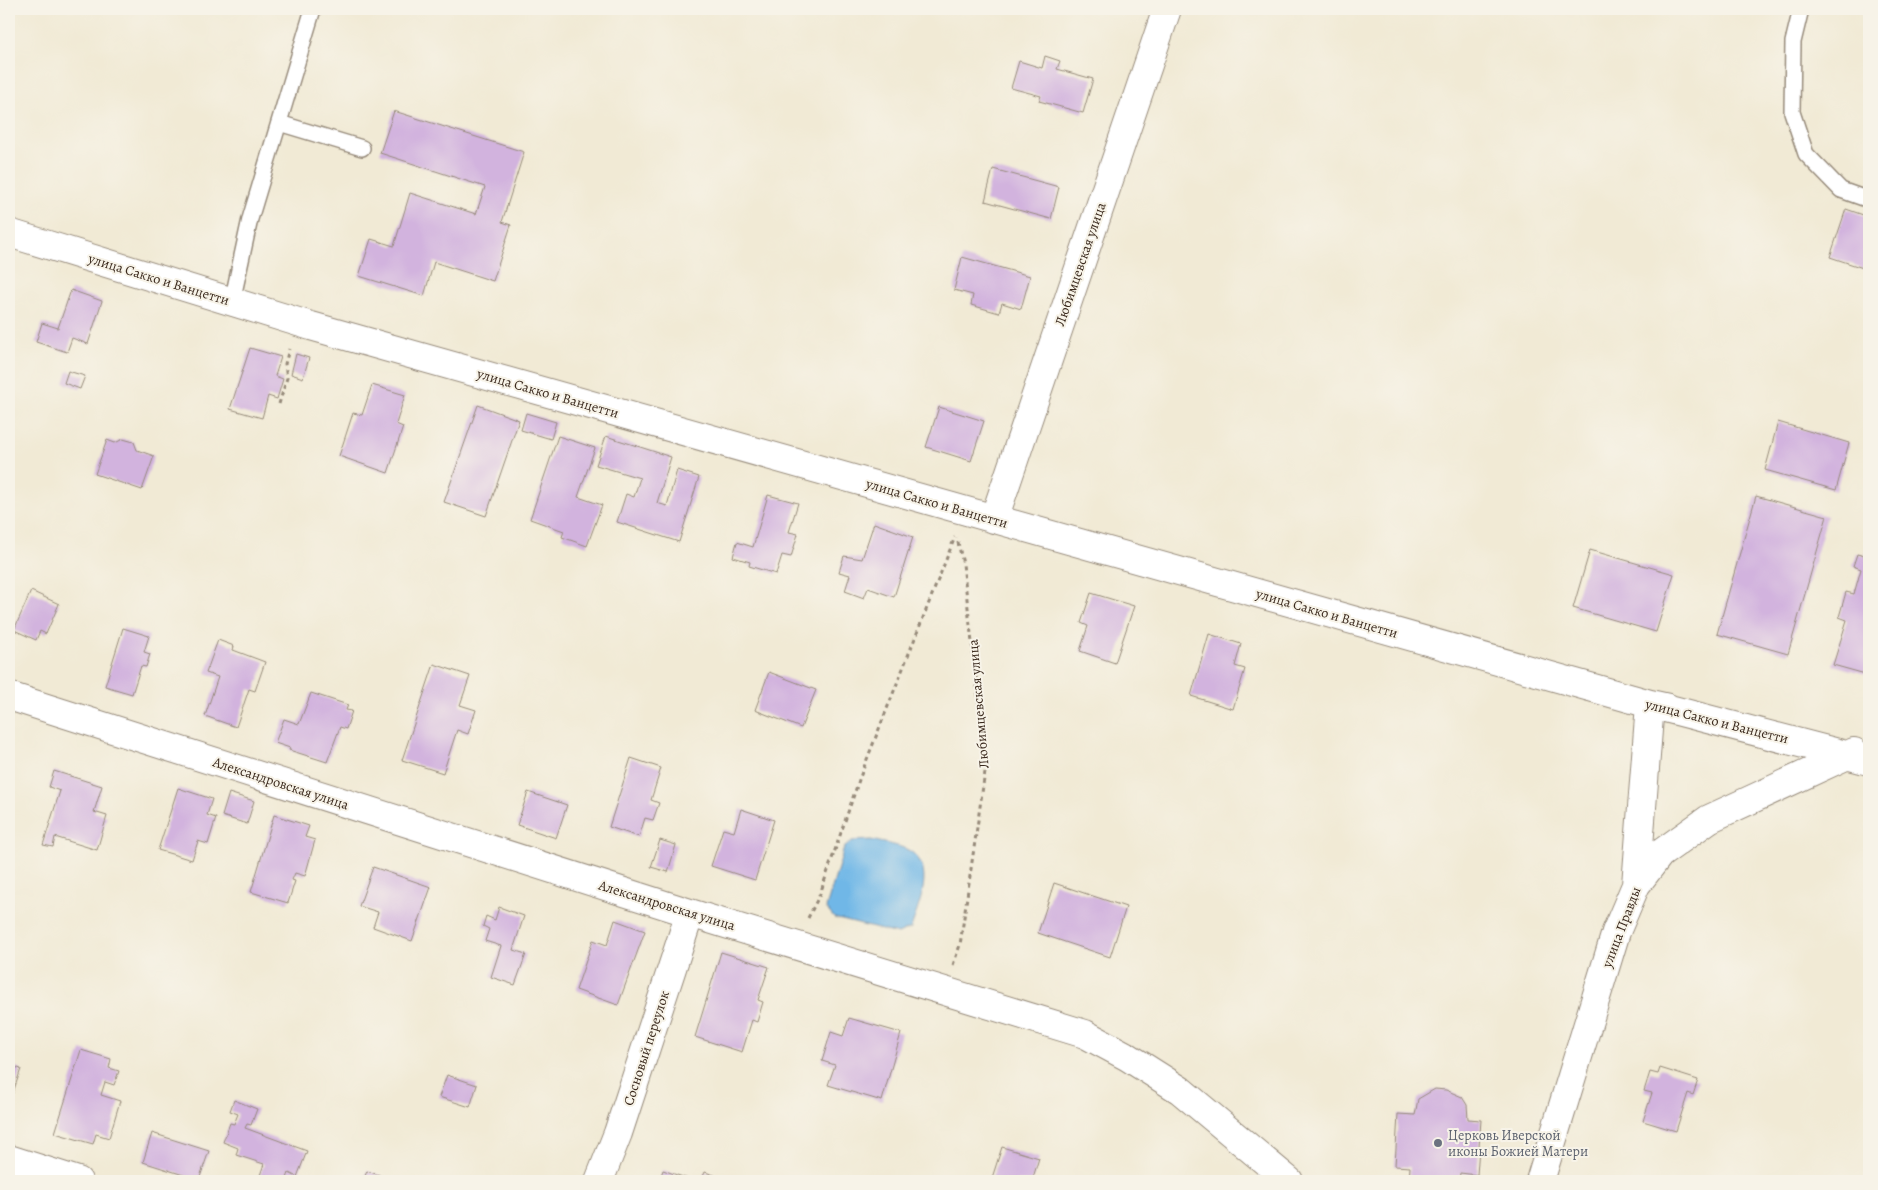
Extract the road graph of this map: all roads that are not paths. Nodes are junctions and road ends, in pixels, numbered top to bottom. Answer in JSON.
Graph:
{"nodes":[{"id":1,"x":313,"y":9,"type":"edge"},
{"id":2,"x":1167,"y":9,"type":"edge"},
{"id":3,"x":1801,"y":9,"type":"edge"},
{"id":4,"x":278,"y":123,"type":"junction"},
{"id":5,"x":362,"y":148,"type":"dead end"},
{"id":6,"x":1869,"y":200,"type":"edge"},
{"id":7,"x":9,"y":233,"type":"edge"},
{"id":8,"x":232,"y":302,"type":"junction"},
{"id":9,"x":994,"y":519,"type":"junction"},
{"id":10,"x":9,"y":696,"type":"edge"},
{"id":11,"x":1650,"y":704,"type":"junction"},
{"id":12,"x":1862,"y":754,"type":"edge"},
{"id":13,"x":1636,"y":885,"type":"junction"},
{"id":14,"x":690,"y":913,"type":"junction"},
{"id":15,"x":9,"y":1159,"type":"edge"},
{"id":16,"x":78,"y":1181,"type":"edge"},
{"id":17,"x":598,"y":1181,"type":"edge"},
{"id":18,"x":1289,"y":1181,"type":"edge"},
{"id":19,"x":1540,"y":1181,"type":"edge"}],
"edges":[{"from":1,"to":4,"type":"lane"},
{"from":2,"to":9,"type":"street","name":"Любимцевская улица"},
{"from":3,"to":6,"type":"lane"},
{"from":4,"to":5,"type":"lane"},
{"from":4,"to":8,"type":"lane"},
{"from":7,"to":8,"type":"street","name":"улица Сакко и Ванцетти"},
{"from":8,"to":9,"type":"street","name":"улица Сакко и Ванцетти"},
{"from":9,"to":11,"type":"street","name":"улица Сакко и Ванцетти"},
{"from":10,"to":14,"type":"street","name":"Александровская улица"},
{"from":11,"to":12,"type":"street","name":"улица Сакко и Ванцетти"},
{"from":11,"to":13,"type":"street"},
{"from":12,"to":13,"type":"street","name":"улица Правды"},
{"from":13,"to":19,"type":"street","name":"улица Правды"},
{"from":14,"to":17,"type":"street","name":"Сосновый переулок"},
{"from":14,"to":18,"type":"street","name":"Александровская улица"},
{"from":15,"to":16,"type":"street"}]}
